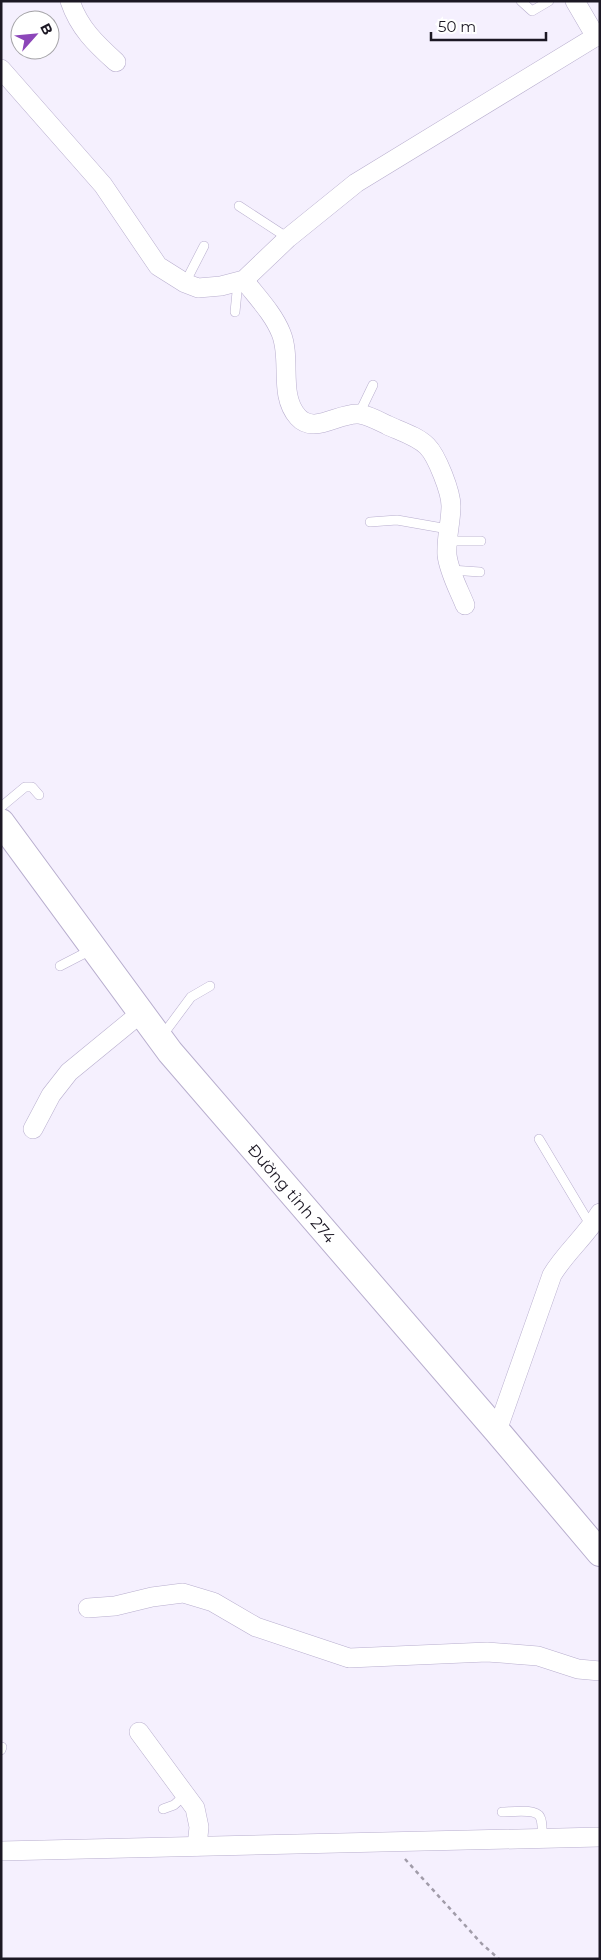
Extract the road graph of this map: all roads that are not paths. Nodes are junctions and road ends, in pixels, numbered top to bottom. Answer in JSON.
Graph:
{"nodes":[{"id":1,"x":70,"y":1,"type":"edge"},
{"id":2,"x":521,"y":1,"type":"edge"},
{"id":3,"x":549,"y":1,"type":"edge"},
{"id":4,"x":576,"y":1,"type":"edge"},
{"id":5,"x":598,"y":35,"type":"edge"},
{"id":6,"x":116,"y":62,"type":"dead end"},
{"id":7,"x":1,"y":69,"type":"edge"},
{"id":8,"x":240,"y":206,"type":"dead end"},
{"id":9,"x":288,"y":238,"type":"junction"},
{"id":10,"x":204,"y":246,"type":"dead end"},
{"id":11,"x":241,"y":281,"type":"junction"},
{"id":12,"x":185,"y":284,"type":"junction"},
{"id":13,"x":235,"y":312,"type":"dead end"},
{"id":14,"x":374,"y":385,"type":"dead end"},
{"id":15,"x":359,"y":414,"type":"junction"},
{"id":16,"x":370,"y":522,"type":"dead end"},
{"id":17,"x":448,"y":535,"type":"junction"},
{"id":18,"x":481,"y":541,"type":"dead end"},
{"id":19,"x":451,"y":570,"type":"junction"},
{"id":20,"x":480,"y":572,"type":"dead end"},
{"id":21,"x":465,"y":605,"type":"dead end"},
{"id":22,"x":39,"y":795,"type":"dead end"},
{"id":23,"x":1,"y":807,"type":"edge"},
{"id":24,"x":1,"y":822,"type":"edge"},
{"id":25,"x":93,"y":948,"type":"junction"},
{"id":26,"x":60,"y":966,"type":"dead end"},
{"id":27,"x":210,"y":986,"type":"dead end"},
{"id":28,"x":141,"y":1013,"type":"junction"},
{"id":29,"x":160,"y":1038,"type":"junction"},
{"id":30,"x":33,"y":1129,"type":"dead end"},
{"id":31,"x":539,"y":1139,"type":"dead end"},
{"id":32,"x":596,"y":1220,"type":"edge"},
{"id":33,"x":497,"y":1431,"type":"junction"},
{"id":34,"x":600,"y":1553,"type":"edge"},
{"id":35,"x":88,"y":1608,"type":"dead end"},
{"id":36,"x":600,"y":1671,"type":"edge"},
{"id":37,"x":139,"y":1732,"type":"dead end"},
{"id":38,"x":185,"y":1795,"type":"junction"},
{"id":39,"x":163,"y":1809,"type":"dead end"},
{"id":40,"x":502,"y":1812,"type":"dead end"},
{"id":41,"x":600,"y":1837,"type":"edge"},
{"id":42,"x":542,"y":1838,"type":"junction"},
{"id":43,"x":197,"y":1846,"type":"junction"},
{"id":44,"x":1,"y":1851,"type":"edge"}],
"edges":[{"from":1,"to":6,"type":"street"},
{"from":2,"to":3,"type":"lane"},
{"from":4,"to":5,"type":"street"},
{"from":5,"to":9,"type":"street"},
{"from":7,"to":12,"type":"street"},
{"from":8,"to":9,"type":"lane"},
{"from":9,"to":11,"type":"street"},
{"from":10,"to":12,"type":"lane"},
{"from":11,"to":12,"type":"street"},
{"from":11,"to":13,"type":"lane"},
{"from":11,"to":15,"type":"street"},
{"from":14,"to":15,"type":"lane"},
{"from":15,"to":17,"type":"street"},
{"from":16,"to":17,"type":"lane"},
{"from":17,"to":18,"type":"lane"},
{"from":17,"to":19,"type":"street"},
{"from":19,"to":20,"type":"lane"},
{"from":19,"to":21,"type":"street"},
{"from":22,"to":23,"type":"lane"},
{"from":24,"to":25,"type":"main road","name":"Đường tỉnh 274"},
{"from":25,"to":26,"type":"lane"},
{"from":25,"to":28,"type":"main road","name":"Đường tỉnh 274"},
{"from":27,"to":29,"type":"lane"},
{"from":28,"to":29,"type":"main road","name":"Đường tỉnh 274"},
{"from":28,"to":30,"type":"street"},
{"from":29,"to":33,"type":"main road","name":"Đường tỉnh 274"},
{"from":31,"to":32,"type":"lane"},
{"from":32,"to":33,"type":"street"},
{"from":33,"to":34,"type":"main road","name":"Đường tỉnh 274"},
{"from":35,"to":36,"type":"street"},
{"from":37,"to":38,"type":"street"},
{"from":38,"to":39,"type":"lane"},
{"from":38,"to":43,"type":"street"},
{"from":40,"to":42,"type":"lane"},
{"from":41,"to":42,"type":"street"},
{"from":42,"to":43,"type":"street"},
{"from":43,"to":44,"type":"street"}]}
